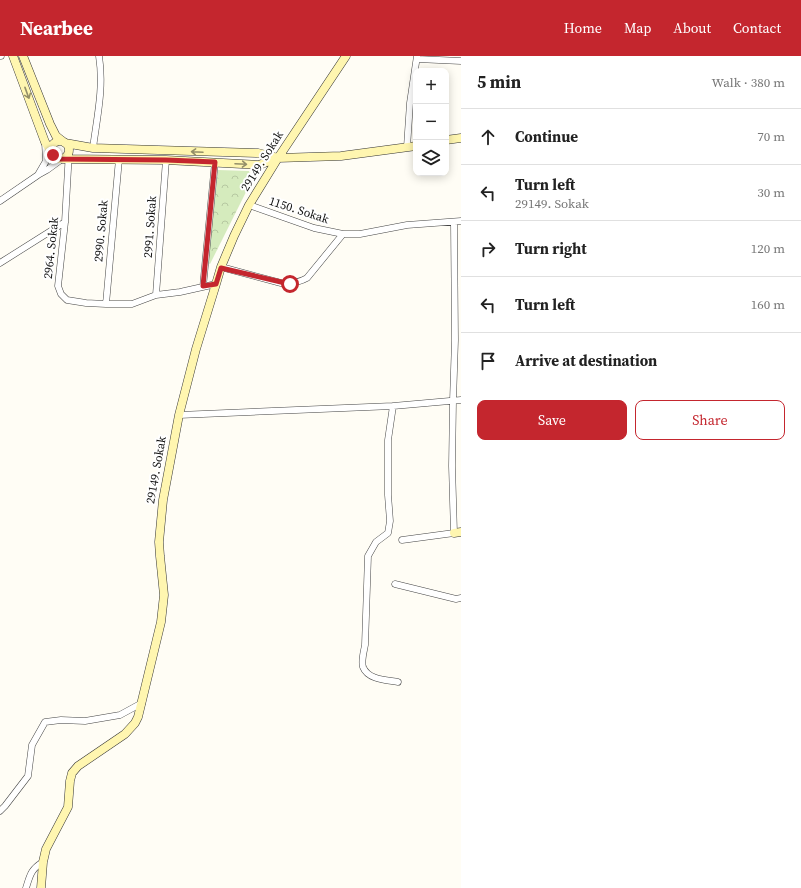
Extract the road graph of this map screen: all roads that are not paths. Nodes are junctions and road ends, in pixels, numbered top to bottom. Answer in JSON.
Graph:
{"nodes":[{"id":1,"x":13,"y":56,"type":"edge"},
{"id":2,"x":24,"y":56,"type":"edge"},
{"id":3,"x":99,"y":56,"type":"edge"},
{"id":4,"x":346,"y":56,"type":"edge"},
{"id":5,"x":417,"y":58,"type":"edge"},
{"id":6,"x":461,"y":61,"type":"edge"},
{"id":7,"x":461,"y":138,"type":"edge"},
{"id":8,"x":449,"y":140,"type":"edge"},
{"id":9,"x":45,"y":142,"type":"junction"},
{"id":10,"x":65,"y":143,"type":"junction"},
{"id":11,"x":413,"y":146,"type":"edge"},
{"id":12,"x":406,"y":147,"type":"junction"},
{"id":13,"x":93,"y":148,"type":"junction"},
{"id":14,"x":52,"y":153,"type":"junction"},
{"id":15,"x":66,"y":157,"type":"junction"},
{"id":16,"x":278,"y":158,"type":"junction"},
{"id":17,"x":119,"y":159,"type":"junction"},
{"id":18,"x":166,"y":160,"type":"junction"},
{"id":19,"x":46,"y":161,"type":"junction"},
{"id":20,"x":215,"y":162,"type":"junction"},
{"id":21,"x":38,"y":175,"type":"junction"},
{"id":22,"x":0,"y":201,"type":"edge"},
{"id":23,"x":249,"y":205,"type":"junction"},
{"id":24,"x":461,"y":221,"type":"edge"},
{"id":25,"x":65,"y":222,"type":"junction"},
{"id":26,"x":454,"y":222,"type":"junction"},
{"id":27,"x":343,"y":234,"type":"junction"},
{"id":28,"x":0,"y":263,"type":"edge"},
{"id":29,"x":221,"y":268,"type":"junction"},
{"id":30,"x":216,"y":284,"type":"junction"},
{"id":31,"x":203,"y":286,"type":"junction"},
{"id":32,"x":156,"y":295,"type":"junction"},
{"id":33,"x":106,"y":304,"type":"junction"},
{"id":34,"x":458,"y":340,"type":"edge"},
{"id":35,"x":461,"y":400,"type":"edge"},
{"id":36,"x":453,"y":401,"type":"junction"},
{"id":37,"x":393,"y":406,"type":"junction"},
{"id":38,"x":179,"y":415,"type":"junction"},
{"id":39,"x":457,"y":532,"type":"edge"},
{"id":40,"x":402,"y":540,"type":"dead end"},
{"id":41,"x":394,"y":584,"type":"dead end"},
{"id":42,"x":461,"y":598,"type":"edge"},
{"id":43,"x":398,"y":682,"type":"dead end"},
{"id":44,"x":142,"y":704,"type":"junction"},
{"id":45,"x":0,"y":811,"type":"edge"},
{"id":46,"x":43,"y":862,"type":"junction"},
{"id":47,"x":26,"y":888,"type":"edge"},
{"id":48,"x":41,"y":888,"type":"edge"}],
"edges":[{"from":1,"to":9,"type":"street","one_way":true},
{"from":2,"to":10,"type":"street"},
{"from":3,"to":13,"type":"street"},
{"from":4,"to":16,"type":"street","name":"29149. Sokak"},
{"from":5,"to":6,"type":"street"},
{"from":5,"to":12,"type":"street"},
{"from":7,"to":8,"type":"street"},
{"from":9,"to":14,"type":"street"},
{"from":9,"to":19,"type":"street"},
{"from":10,"to":13,"type":"street"},
{"from":10,"to":14,"type":"street"},
{"from":10,"to":15,"type":"street"},
{"from":11,"to":12,"type":"street"},
{"from":12,"to":16,"type":"street"},
{"from":16,"to":13,"type":"street","one_way":true},
{"from":14,"to":15,"type":"street"},
{"from":14,"to":19,"type":"street"},
{"from":15,"to":17,"type":"street"},
{"from":15,"to":21,"type":"street"},
{"from":15,"to":25,"type":"street","name":"2964. Sokak"},
{"from":20,"to":16,"type":"street","one_way":true},
{"from":16,"to":23,"type":"street","name":"29149. Sokak"},
{"from":17,"to":18,"type":"street"},
{"from":17,"to":33,"type":"street","name":"2990. Sokak"},
{"from":18,"to":20,"type":"street"},
{"from":18,"to":32,"type":"street","name":"2991. Sokak"},
{"from":19,"to":21,"type":"street"},
{"from":20,"to":31,"type":"street"},
{"from":21,"to":22,"type":"street"},
{"from":23,"to":27,"type":"street","name":"1150. Sokak"},
{"from":23,"to":29,"type":"street","name":"29149. Sokak"},
{"from":24,"to":26,"type":"street","name":"1150. Sokak"},
{"from":25,"to":28,"type":"street"},
{"from":25,"to":33,"type":"street","name":"2964. Sokak"},
{"from":26,"to":27,"type":"street","name":"1150. Sokak"},
{"from":26,"to":34,"type":"street"},
{"from":27,"to":29,"type":"street"},
{"from":29,"to":30,"type":"street","name":"29149. Sokak"},
{"from":30,"to":31,"type":"street","name":"2964. Sokak"},
{"from":30,"to":38,"type":"street","name":"29149. Sokak"},
{"from":31,"to":32,"type":"street","name":"2964. Sokak"},
{"from":32,"to":33,"type":"street","name":"2964. Sokak"},
{"from":34,"to":36,"type":"street"},
{"from":35,"to":36,"type":"street"},
{"from":36,"to":37,"type":"street"},
{"from":36,"to":39,"type":"street"},
{"from":37,"to":38,"type":"street"},
{"from":37,"to":43,"type":"street"},
{"from":38,"to":44,"type":"street","name":"29149. Sokak"},
{"from":39,"to":40,"type":"street"},
{"from":41,"to":42,"type":"street"},
{"from":44,"to":45,"type":"street"},
{"from":44,"to":46,"type":"street","name":"29149. Sokak"},
{"from":46,"to":47,"type":"street"},
{"from":46,"to":48,"type":"street","name":"29149. Sokak"}]}
